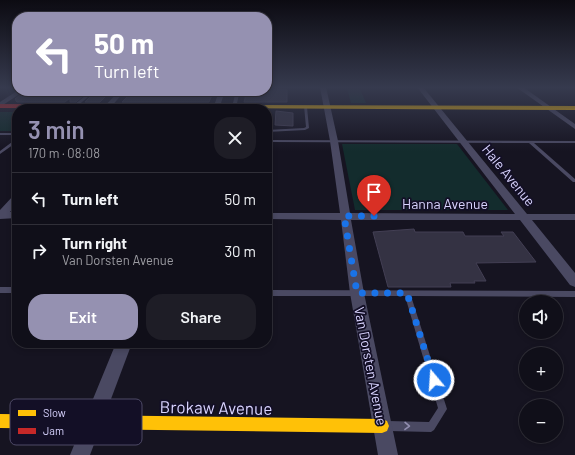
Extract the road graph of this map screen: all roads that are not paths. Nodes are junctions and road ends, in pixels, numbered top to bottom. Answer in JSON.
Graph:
{"nodes":[{"id":1,"x":305,"y":108,"type":"edge"},
{"id":2,"x":328,"y":108,"type":"edge"},
{"id":3,"x":438,"y":108,"type":"edge"},
{"id":4,"x":550,"y":108,"type":"edge"},
{"id":5,"x":575,"y":127,"type":"edge"},
{"id":6,"x":272,"y":131,"type":"edge"},
{"id":7,"x":0,"y":134,"type":"edge"},
{"id":8,"x":12,"y":134,"type":"edge"},
{"id":9,"x":272,"y":142,"type":"edge"},
{"id":10,"x":334,"y":142,"type":"junction"},
{"id":11,"x":463,"y":142,"type":"junction"},
{"id":12,"x":530,"y":142,"type":"junction"},
{"id":13,"x":575,"y":142,"type":"edge"},
{"id":14,"x":12,"y":144,"type":"edge"},
{"id":15,"x":0,"y":153,"type":"edge"},
{"id":16,"x":575,"y":182,"type":"edge"},
{"id":17,"x":12,"y":203,"type":"edge"},
{"id":18,"x":0,"y":215,"type":"edge"},
{"id":19,"x":12,"y":215,"type":"edge"},
{"id":20,"x":272,"y":216,"type":"edge"},
{"id":21,"x":344,"y":216,"type":"junction"},
{"id":22,"x":575,"y":217,"type":"edge"},
{"id":23,"x":525,"y":218,"type":"junction"},
{"id":24,"x":575,"y":282,"type":"edge"},
{"id":25,"x":0,"y":290,"type":"edge"},
{"id":26,"x":12,"y":290,"type":"edge"},
{"id":27,"x":272,"y":293,"type":"edge"},
{"id":28,"x":357,"y":293,"type":"junction"},
{"id":29,"x":407,"y":293,"type":"junction"},
{"id":30,"x":575,"y":294,"type":"edge"},
{"id":31,"x":122,"y":348,"type":"edge"},
{"id":32,"x":102,"y":399,"type":"edge"},
{"id":33,"x":142,"y":422,"type":"edge"},
{"id":34,"x":382,"y":426,"type":"junction"},
{"id":35,"x":84,"y":445,"type":"edge"},
{"id":36,"x":80,"y":455,"type":"edge"},
{"id":37,"x":388,"y":455,"type":"edge"}],
"edges":[{"from":1,"to":6,"type":"lane"},
{"from":2,"to":10,"type":"street","name":"Van Dorsten Avenue"},
{"from":3,"to":11,"type":"street","name":"Hale Avenue"},
{"from":4,"to":5,"type":"street"},
{"from":7,"to":8,"type":"lane"},
{"from":9,"to":10,"type":"lane"},
{"from":10,"to":11,"type":"lane"},
{"from":10,"to":21,"type":"street","name":"Van Dorsten Avenue"},
{"from":11,"to":12,"type":"lane"},
{"from":11,"to":23,"type":"street","name":"Hale Avenue"},
{"from":12,"to":13,"type":"lane"},
{"from":12,"to":16,"type":"lane"},
{"from":14,"to":15,"type":"lane"},
{"from":17,"to":18,"type":"street"},
{"from":18,"to":19,"type":"street"},
{"from":20,"to":21,"type":"street","name":"Hanna Avenue"},
{"from":21,"to":23,"type":"street","name":"Hanna Avenue"},
{"from":21,"to":28,"type":"street","name":"Van Dorsten Avenue"},
{"from":22,"to":23,"type":"street","name":"Hanna Avenue"},
{"from":23,"to":24,"type":"street","name":"Hale Avenue"},
{"from":25,"to":26,"type":"lane"},
{"from":27,"to":28,"type":"lane"},
{"from":28,"to":29,"type":"lane"},
{"from":28,"to":34,"type":"street","name":"Van Dorsten Avenue"},
{"from":29,"to":30,"type":"lane"},
{"from":34,"to":29,"type":"lane","name":"Brokaw Avenue","one_way":true},
{"from":31,"to":32,"type":"street"},
{"from":33,"to":34,"type":"street","name":"Brokaw Avenue"},
{"from":34,"to":37,"type":"street","name":"Van Dorsten Avenue"},
{"from":35,"to":36,"type":"street"}]}
